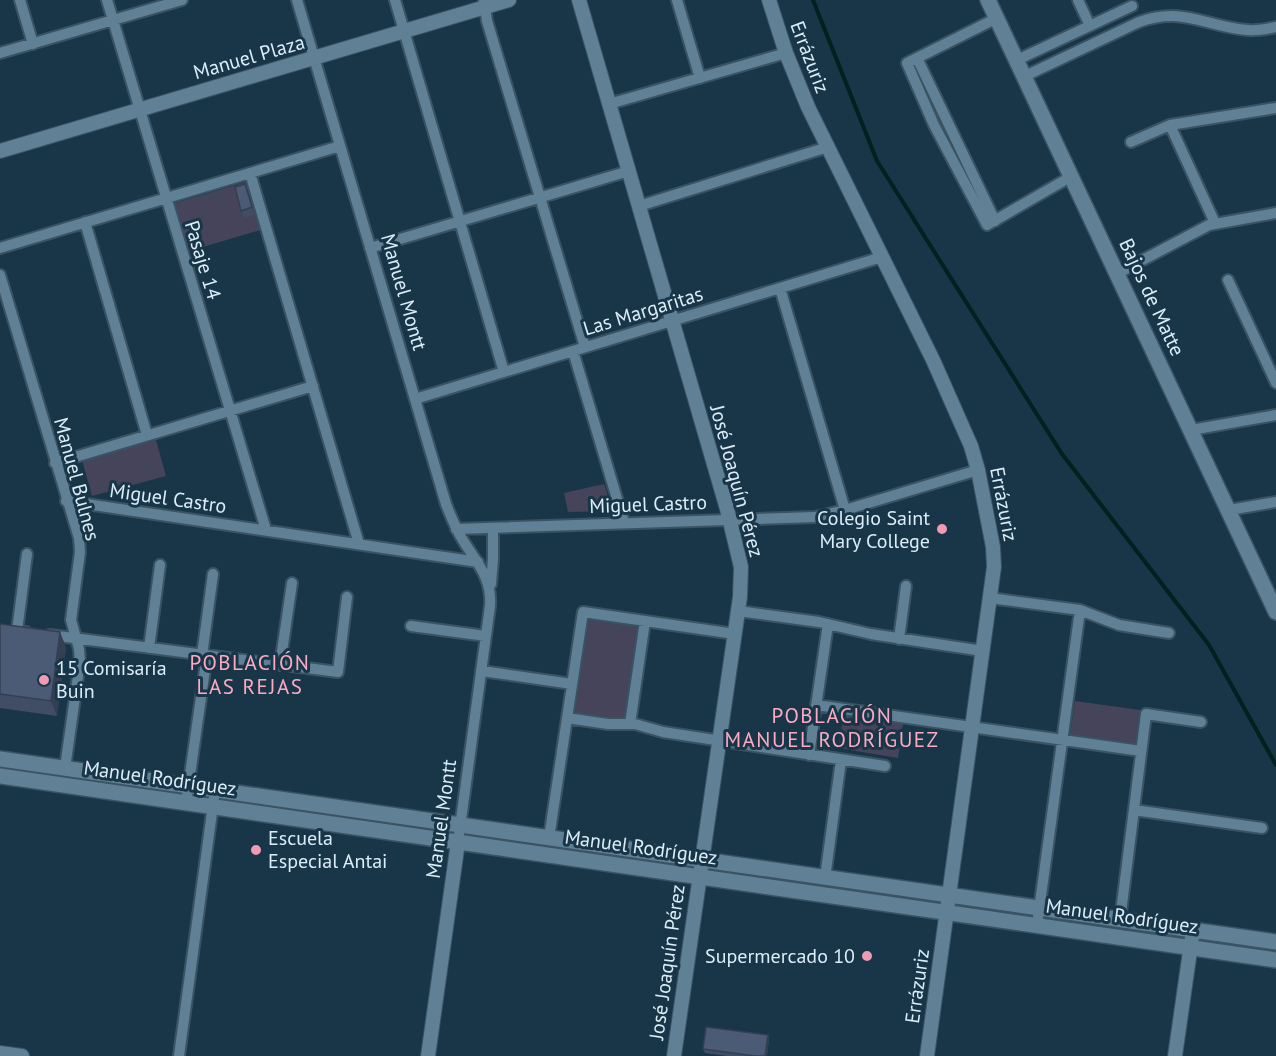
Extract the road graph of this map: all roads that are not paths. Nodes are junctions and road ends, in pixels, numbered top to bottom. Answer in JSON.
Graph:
{"nodes":[{"id":1,"x":20,"y":0,"type":"edge"},
{"id":2,"x":107,"y":0,"type":"edge"},
{"id":3,"x":182,"y":0,"type":"edge"},
{"id":4,"x":297,"y":0,"type":"edge"},
{"id":5,"x":395,"y":0,"type":"edge"},
{"id":6,"x":509,"y":0,"type":"edge"},
{"id":7,"x":579,"y":0,"type":"edge"},
{"id":8,"x":677,"y":0,"type":"edge"},
{"id":9,"x":769,"y":0,"type":"edge"},
{"id":10,"x":988,"y":0,"type":"edge"},
{"id":11,"x":1078,"y":0,"type":"edge"},
{"id":12,"x":1131,"y":3,"type":"edge"},
{"id":13,"x":485,"y":4,"type":"edge"},
{"id":14,"x":997,"y":18,"type":"junction"},
{"id":15,"x":113,"y":20,"type":"junction"},
{"id":16,"x":1138,"y":22,"type":"junction"},
{"id":17,"x":1090,"y":26,"type":"junction"},
{"id":18,"x":1276,"y":27,"type":"edge"},
{"id":19,"x":404,"y":31,"type":"junction"},
{"id":20,"x":33,"y":44,"type":"junction"},
{"id":21,"x":0,"y":53,"type":"edge"},
{"id":22,"x":786,"y":53,"type":"junction"},
{"id":23,"x":315,"y":58,"type":"junction"},
{"id":24,"x":1017,"y":60,"type":"junction"},
{"id":25,"x":1025,"y":76,"type":"junction"},
{"id":26,"x":700,"y":78,"type":"junction"},
{"id":27,"x":609,"y":104,"type":"junction"},
{"id":28,"x":1276,"y":108,"type":"edge"},
{"id":29,"x":140,"y":110,"type":"junction"},
{"id":30,"x":1170,"y":125,"type":"junction"},
{"id":31,"x":1131,"y":142,"type":"dead end"},
{"id":32,"x":340,"y":146,"type":"junction"},
{"id":33,"x":828,"y":147,"type":"junction"},
{"id":34,"x":0,"y":151,"type":"edge"},
{"id":35,"x":629,"y":171,"type":"junction"},
{"id":36,"x":250,"y":173,"type":"junction"},
{"id":37,"x":1072,"y":176,"type":"junction"},
{"id":38,"x":166,"y":198,"type":"junction"},
{"id":39,"x":540,"y":198,"type":"junction"},
{"id":40,"x":639,"y":206,"type":"junction"},
{"id":41,"x":1276,"y":213,"type":"edge"},
{"id":42,"x":85,"y":222,"type":"junction"},
{"id":43,"x":460,"y":222,"type":"junction"},
{"id":44,"x":1215,"y":223,"type":"junction"},
{"id":45,"x":0,"y":248,"type":"edge"},
{"id":46,"x":370,"y":248,"type":"junction"},
{"id":47,"x":882,"y":257,"type":"junction"},
{"id":48,"x":1118,"y":273,"type":"junction"},
{"id":49,"x":0,"y":275,"type":"edge"},
{"id":50,"x":1228,"y":280,"type":"dead end"},
{"id":51,"x":780,"y":288,"type":"junction"},
{"id":52,"x":3,"y":297,"type":"edge"},
{"id":53,"x":672,"y":321,"type":"junction"},
{"id":54,"x":585,"y":347,"type":"junction"},
{"id":55,"x":573,"y":351,"type":"junction"},
{"id":56,"x":504,"y":372,"type":"junction"},
{"id":57,"x":1276,"y":383,"type":"edge"},
{"id":58,"x":313,"y":386,"type":"junction"},
{"id":59,"x":415,"y":399,"type":"junction"},
{"id":60,"x":229,"y":411,"type":"junction"},
{"id":61,"x":1276,"y":415,"type":"edge"},
{"id":62,"x":1191,"y":430,"type":"junction"},
{"id":63,"x":147,"y":435,"type":"junction"},
{"id":64,"x":55,"y":463,"type":"junction"},
{"id":65,"x":978,"y":470,"type":"junction"},
{"id":66,"x":66,"y":501,"type":"junction"},
{"id":67,"x":1276,"y":502,"type":"edge"},
{"id":68,"x":845,"y":510,"type":"junction"},
{"id":69,"x":1229,"y":510,"type":"junction"},
{"id":70,"x":730,"y":519,"type":"junction"},
{"id":71,"x":624,"y":522,"type":"junction"},
{"id":72,"x":493,"y":528,"type":"junction"},
{"id":73,"x":456,"y":529,"type":"junction"},
{"id":74,"x":266,"y":530,"type":"junction"},
{"id":75,"x":359,"y":544,"type":"junction"},
{"id":76,"x":27,"y":554,"type":"dead end"},
{"id":77,"x":478,"y":562,"type":"junction"},
{"id":78,"x":160,"y":565,"type":"dead end"},
{"id":79,"x":213,"y":574,"type":"dead end"},
{"id":80,"x":292,"y":584,"type":"dead end"},
{"id":81,"x":906,"y":586,"type":"dead end"},
{"id":82,"x":490,"y":587,"type":"junction"},
{"id":83,"x":347,"y":597,"type":"dead end"},
{"id":84,"x":990,"y":598,"type":"junction"},
{"id":85,"x":1080,"y":609,"type":"junction"},
{"id":86,"x":738,"y":611,"type":"junction"},
{"id":87,"x":1276,"y":612,"type":"edge"},
{"id":88,"x":645,"y":621,"type":"junction"},
{"id":89,"x":828,"y":624,"type":"junction"},
{"id":90,"x":411,"y":626,"type":"dead end"},
{"id":91,"x":1169,"y":633,"type":"dead end"},
{"id":92,"x":735,"y":634,"type":"junction"},
{"id":93,"x":486,"y":636,"type":"junction"},
{"id":94,"x":76,"y":638,"type":"junction"},
{"id":95,"x":899,"y":639,"type":"junction"},
{"id":96,"x":149,"y":648,"type":"junction"},
{"id":97,"x":983,"y":651,"type":"junction"},
{"id":98,"x":205,"y":655,"type":"junction"},
{"id":99,"x":280,"y":664,"type":"junction"},
{"id":100,"x":482,"y":670,"type":"junction"},
{"id":101,"x":572,"y":684,"type":"junction"},
{"id":102,"x":816,"y":705,"type":"junction"},
{"id":103,"x":567,"y":718,"type":"junction"},
{"id":104,"x":1201,"y":722,"type":"dead end"},
{"id":105,"x":630,"y":724,"type":"junction"},
{"id":106,"x":973,"y":727,"type":"junction"},
{"id":107,"x":1063,"y":740,"type":"junction"},
{"id":108,"x":720,"y":742,"type":"junction"},
{"id":109,"x":1141,"y":751,"type":"junction"},
{"id":110,"x":809,"y":755,"type":"junction"},
{"id":111,"x":0,"y":759,"type":"edge"},
{"id":112,"x":841,"y":760,"type":"junction"},
{"id":113,"x":885,"y":766,"type":"dead end"},
{"id":114,"x":65,"y":768,"type":"junction"},
{"id":115,"x":0,"y":776,"type":"edge"},
{"id":116,"x":189,"y":786,"type":"junction"},
{"id":117,"x":215,"y":790,"type":"junction"},
{"id":118,"x":186,"y":803,"type":"junction"},
{"id":119,"x":213,"y":807,"type":"junction"},
{"id":120,"x":1134,"y":810,"type":"junction"},
{"id":121,"x":460,"y":825,"type":"junction"},
{"id":122,"x":1262,"y":828,"type":"dead end"},
{"id":123,"x":549,"y":838,"type":"junction"},
{"id":124,"x":458,"y":842,"type":"junction"},
{"id":125,"x":703,"y":860,"type":"junction"},
{"id":126,"x":699,"y":876,"type":"junction"},
{"id":127,"x":825,"y":878,"type":"junction"},
{"id":128,"x":950,"y":896,"type":"junction"},
{"id":129,"x":1040,"y":908,"type":"junction"},
{"id":130,"x":948,"y":912,"type":"junction"},
{"id":131,"x":1120,"y":920,"type":"junction"},
{"id":132,"x":1037,"y":925,"type":"junction"},
{"id":133,"x":1193,"y":930,"type":"junction"},
{"id":134,"x":1276,"y":942,"type":"edge"},
{"id":135,"x":1191,"y":947,"type":"junction"},
{"id":136,"x":1276,"y":960,"type":"edge"},
{"id":137,"x":0,"y":1053,"type":"edge"},
{"id":138,"x":22,"y":1056,"type":"edge"},
{"id":139,"x":178,"y":1056,"type":"edge"},
{"id":140,"x":428,"y":1056,"type":"edge"},
{"id":141,"x":674,"y":1056,"type":"edge"},
{"id":142,"x":927,"y":1056,"type":"edge"},
{"id":143,"x":1175,"y":1056,"type":"edge"}],
"edges":[{"from":1,"to":20,"type":"street"},
{"from":2,"to":15,"type":"street","name":"Pasaje 14"},
{"from":3,"to":15,"type":"street"},
{"from":4,"to":23,"type":"street","name":"Manuel Montt"},
{"from":5,"to":19,"type":"street"},
{"from":6,"to":13,"type":"street","name":"Manuel Plaza"},
{"from":7,"to":27,"type":"street","name":"José Joaquín Pérez"},
{"from":8,"to":26,"type":"street"},
{"from":9,"to":22,"type":"street","name":"Errázuriz"},
{"from":10,"to":14,"type":"main road","name":"Bajos de Matte"},
{"from":11,"to":17,"type":"street"},
{"from":12,"to":16,"type":"street"},
{"from":12,"to":17,"type":"street"},
{"from":13,"to":19,"type":"street","name":"Manuel Plaza"},
{"from":13,"to":39,"type":"street"},
{"from":14,"to":24,"type":"main road","name":"Bajos de Matte"},
{"from":14,"to":37,"type":"street"},
{"from":15,"to":20,"type":"street"},
{"from":15,"to":29,"type":"street","name":"Pasaje 14"},
{"from":16,"to":18,"type":"street"},
{"from":16,"to":25,"type":"street"},
{"from":17,"to":24,"type":"street"},
{"from":19,"to":23,"type":"street","name":"Manuel Plaza"},
{"from":19,"to":43,"type":"street"},
{"from":20,"to":21,"type":"street"},
{"from":22,"to":26,"type":"street"},
{"from":22,"to":33,"type":"street","name":"Errázuriz"},
{"from":23,"to":29,"type":"street","name":"Manuel Plaza"},
{"from":23,"to":32,"type":"street","name":"Manuel Montt"},
{"from":24,"to":25,"type":"main road","name":"Bajos de Matte"},
{"from":25,"to":37,"type":"main road","name":"Bajos de Matte"},
{"from":26,"to":27,"type":"street"},
{"from":27,"to":35,"type":"street","name":"José Joaquín Pérez"},
{"from":28,"to":30,"type":"street"},
{"from":29,"to":34,"type":"street","name":"Manuel Plaza"},
{"from":29,"to":38,"type":"street","name":"Pasaje 14"},
{"from":30,"to":31,"type":"street"},
{"from":30,"to":44,"type":"street"},
{"from":32,"to":36,"type":"street"},
{"from":32,"to":46,"type":"street","name":"Manuel Montt"},
{"from":33,"to":40,"type":"street"},
{"from":33,"to":47,"type":"street","name":"Errázuriz"},
{"from":35,"to":39,"type":"street"},
{"from":35,"to":40,"type":"street","name":"José Joaquín Pérez"},
{"from":36,"to":38,"type":"street"},
{"from":36,"to":58,"type":"street"},
{"from":37,"to":48,"type":"main road","name":"Bajos de Matte"},
{"from":38,"to":42,"type":"street"},
{"from":38,"to":60,"type":"street","name":"Pasaje 14"},
{"from":39,"to":43,"type":"street"},
{"from":39,"to":54,"type":"street"},
{"from":40,"to":53,"type":"street","name":"José Joaquín Pérez"},
{"from":41,"to":44,"type":"street"},
{"from":42,"to":45,"type":"street"},
{"from":42,"to":63,"type":"street"},
{"from":43,"to":46,"type":"street"},
{"from":43,"to":56,"type":"street"},
{"from":44,"to":48,"type":"street"},
{"from":46,"to":59,"type":"street","name":"Manuel Montt"},
{"from":47,"to":51,"type":"street","name":"Las Margaritas"},
{"from":47,"to":65,"type":"street","name":"Errázuriz"},
{"from":48,"to":62,"type":"main road","name":"Bajos de Matte"},
{"from":49,"to":52,"type":"street","name":"Manuel Bulnes"},
{"from":50,"to":57,"type":"street"},
{"from":51,"to":53,"type":"street","name":"Las Margaritas"},
{"from":51,"to":68,"type":"street"},
{"from":52,"to":64,"type":"street","name":"Manuel Bulnes"},
{"from":53,"to":54,"type":"street","name":"Las Margaritas"},
{"from":53,"to":70,"type":"street","name":"José Joaquín Pérez"},
{"from":54,"to":55,"type":"street","name":"Las Margaritas"},
{"from":55,"to":56,"type":"street","name":"Las Margaritas"},
{"from":55,"to":71,"type":"street"},
{"from":56,"to":59,"type":"street","name":"Las Margaritas"},
{"from":58,"to":60,"type":"street"},
{"from":58,"to":75,"type":"street"},
{"from":59,"to":73,"type":"street","name":"Manuel Montt"},
{"from":60,"to":63,"type":"street"},
{"from":60,"to":74,"type":"street","name":"Pasaje 14"},
{"from":61,"to":62,"type":"street"},
{"from":62,"to":69,"type":"main road","name":"Bajos de Matte"},
{"from":63,"to":64,"type":"street"},
{"from":64,"to":66,"type":"street","name":"Manuel Bulnes"},
{"from":65,"to":68,"type":"street","name":"Miguel Castro"},
{"from":65,"to":84,"type":"street","name":"Errázuriz"},
{"from":66,"to":74,"type":"street","name":"Miguel Castro"},
{"from":66,"to":94,"type":"street","name":"Manuel Bulnes"},
{"from":67,"to":69,"type":"street"},
{"from":68,"to":70,"type":"street","name":"Miguel Castro"},
{"from":69,"to":87,"type":"main road","name":"Bajos de Matte"},
{"from":70,"to":71,"type":"street","name":"Miguel Castro"},
{"from":70,"to":86,"type":"street","name":"José Joaquín Pérez"},
{"from":71,"to":72,"type":"street","name":"Miguel Castro"},
{"from":72,"to":73,"type":"street","name":"Miguel Castro"},
{"from":72,"to":82,"type":"street","name":"Manuel Montt"},
{"from":73,"to":77,"type":"street","name":"Manuel Montt"},
{"from":74,"to":75,"type":"street","name":"Miguel Castro"},
{"from":75,"to":77,"type":"street","name":"Miguel Castro"},
{"from":76,"to":94,"type":"street"},
{"from":77,"to":82,"type":"street","name":"Manuel Montt"},
{"from":78,"to":96,"type":"street"},
{"from":79,"to":98,"type":"street"},
{"from":80,"to":99,"type":"street"},
{"from":81,"to":95,"type":"street"},
{"from":82,"to":93,"type":"street","name":"Manuel Montt"},
{"from":83,"to":99,"type":"street"},
{"from":84,"to":85,"type":"street"},
{"from":84,"to":97,"type":"street","name":"Errázuriz"},
{"from":85,"to":91,"type":"street"},
{"from":85,"to":107,"type":"street"},
{"from":86,"to":89,"type":"street"},
{"from":86,"to":92,"type":"street","name":"José Joaquín Pérez"},
{"from":88,"to":92,"type":"street"},
{"from":88,"to":101,"type":"street"},
{"from":88,"to":105,"type":"street"},
{"from":89,"to":95,"type":"street"},
{"from":89,"to":102,"type":"street"},
{"from":90,"to":93,"type":"street"},
{"from":92,"to":108,"type":"street","name":"José Joaquín Pérez"},
{"from":93,"to":100,"type":"street","name":"Manuel Montt"},
{"from":94,"to":96,"type":"street"},
{"from":94,"to":114,"type":"street","name":"Manuel Bulnes"},
{"from":95,"to":97,"type":"street"},
{"from":96,"to":98,"type":"street"},
{"from":97,"to":106,"type":"street","name":"Errázuriz"},
{"from":98,"to":99,"type":"street"},
{"from":98,"to":116,"type":"street"},
{"from":100,"to":101,"type":"street"},
{"from":100,"to":121,"type":"street","name":"Manuel Montt"},
{"from":101,"to":103,"type":"street"},
{"from":102,"to":106,"type":"street"},
{"from":102,"to":110,"type":"street"},
{"from":103,"to":105,"type":"street"},
{"from":103,"to":123,"type":"street"},
{"from":104,"to":109,"type":"street"},
{"from":105,"to":108,"type":"street"},
{"from":106,"to":107,"type":"street"},
{"from":106,"to":128,"type":"street","name":"Errázuriz"},
{"from":107,"to":109,"type":"street"},
{"from":107,"to":129,"type":"street"},
{"from":108,"to":110,"type":"street"},
{"from":108,"to":125,"type":"street","name":"José Joaquín Pérez"},
{"from":109,"to":120,"type":"street"},
{"from":110,"to":112,"type":"street"},
{"from":111,"to":114,"type":"main road","name":"Manuel Rodríguez"},
{"from":112,"to":113,"type":"street"},
{"from":112,"to":127,"type":"street"},
{"from":114,"to":116,"type":"main road","name":"Manuel Rodríguez"},
{"from":115,"to":118,"type":"main road","name":"Manuel Rodríguez"},
{"from":116,"to":117,"type":"main road","name":"Manuel Rodríguez"},
{"from":116,"to":118,"type":"street"},
{"from":117,"to":119,"type":"street"},
{"from":117,"to":121,"type":"main road","name":"Manuel Rodríguez"},
{"from":118,"to":119,"type":"main road","name":"Manuel Rodríguez"},
{"from":119,"to":124,"type":"main road","name":"Manuel Rodríguez"},
{"from":119,"to":139,"type":"street"},
{"from":120,"to":122,"type":"street"},
{"from":120,"to":131,"type":"street"},
{"from":121,"to":123,"type":"main road","name":"Manuel Rodríguez"},
{"from":121,"to":124,"type":"street","name":"Manuel Montt"},
{"from":123,"to":125,"type":"main road","name":"Manuel Rodríguez"},
{"from":124,"to":126,"type":"main road","name":"Manuel Rodríguez"},
{"from":124,"to":140,"type":"street","name":"Manuel Montt"},
{"from":125,"to":126,"type":"street","name":"José Joaquín Pérez"},
{"from":125,"to":127,"type":"main road","name":"Manuel Rodríguez"},
{"from":126,"to":130,"type":"main road","name":"Manuel Rodríguez"},
{"from":126,"to":141,"type":"street","name":"José Joaquín Pérez"},
{"from":127,"to":128,"type":"main road","name":"Manuel Rodríguez"},
{"from":128,"to":129,"type":"main road","name":"Manuel Rodríguez"},
{"from":128,"to":130,"type":"street","name":"Errázuriz"},
{"from":129,"to":131,"type":"main road","name":"Manuel Rodríguez"},
{"from":129,"to":132,"type":"street"},
{"from":130,"to":132,"type":"main road","name":"Manuel Rodríguez"},
{"from":130,"to":142,"type":"street","name":"Errázuriz"},
{"from":131,"to":133,"type":"main road","name":"Manuel Rodríguez"},
{"from":132,"to":135,"type":"main road","name":"Manuel Rodríguez"},
{"from":133,"to":134,"type":"main road","name":"Manuel Rodríguez"},
{"from":133,"to":135,"type":"street"},
{"from":135,"to":136,"type":"main road","name":"Manuel Rodríguez"},
{"from":135,"to":143,"type":"street"},
{"from":137,"to":138,"type":"street"}]}
